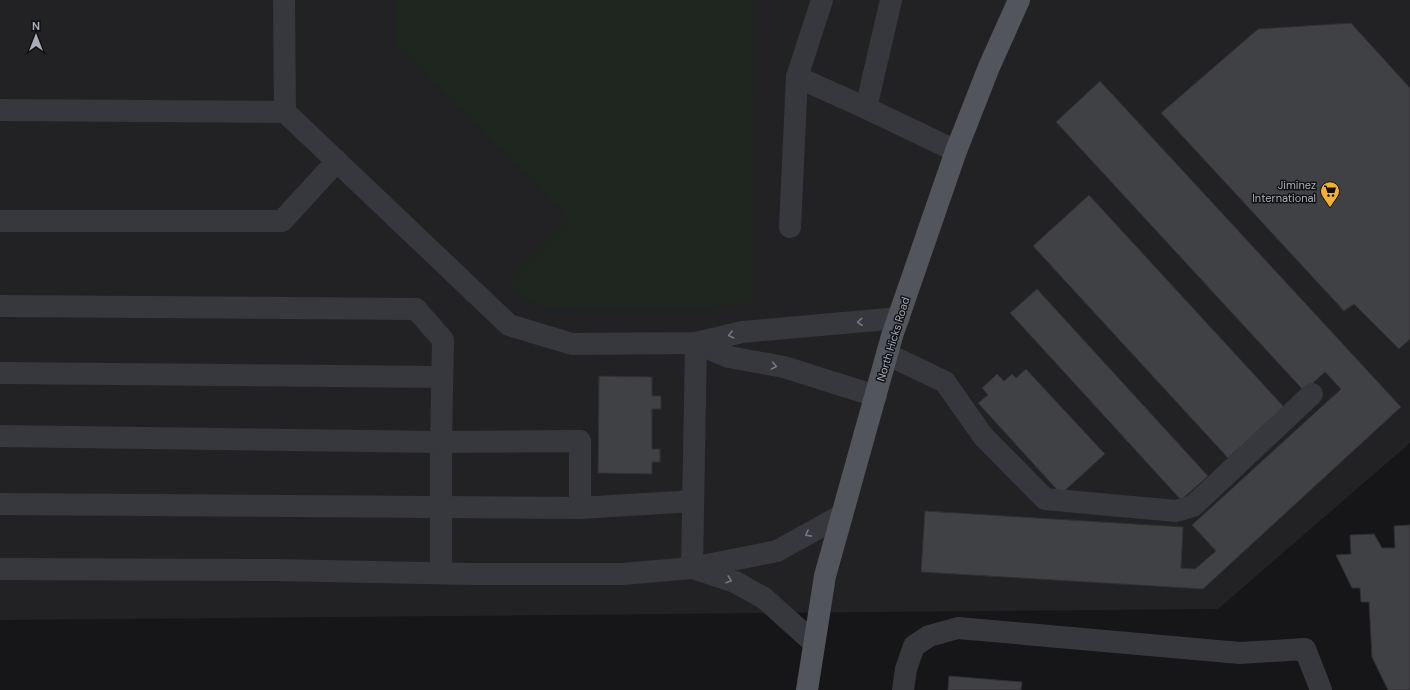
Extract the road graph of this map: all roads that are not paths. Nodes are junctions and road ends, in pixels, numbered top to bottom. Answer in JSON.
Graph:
{"nodes":[{"id":1,"x":284,"y":0,"type":"edge"},
{"id":2,"x":822,"y":0,"type":"edge"},
{"id":3,"x":1019,"y":0,"type":"edge"},
{"id":4,"x":892,"y":1,"type":"edge"},
{"id":5,"x":797,"y":77,"type":"junction"},
{"id":6,"x":866,"y":108,"type":"junction"},
{"id":7,"x":0,"y":110,"type":"edge"},
{"id":8,"x":285,"y":112,"type":"junction"},
{"id":9,"x":956,"y":151,"type":"junction"},
{"id":10,"x":337,"y":161,"type":"junction"},
{"id":11,"x":0,"y":221,"type":"edge"},
{"id":12,"x":790,"y":227,"type":"dead end"},
{"id":13,"x":0,"y":306,"type":"edge"},
{"id":14,"x":899,"y":318,"type":"junction"},
{"id":15,"x":696,"y":343,"type":"junction"},
{"id":16,"x":888,"y":354,"type":"junction"},
{"id":17,"x":0,"y":373,"type":"edge"},
{"id":18,"x":442,"y":377,"type":"junction"},
{"id":19,"x":1312,"y":394,"type":"dead end"},
{"id":20,"x":876,"y":396,"type":"junction"},
{"id":21,"x":0,"y":436,"type":"edge"},
{"id":22,"x":441,"y":442,"type":"junction"},
{"id":23,"x":693,"y":501,"type":"junction"},
{"id":24,"x":0,"y":504,"type":"edge"},
{"id":25,"x":441,"y":507,"type":"junction"},
{"id":26,"x":580,"y":508,"type":"junction"},
{"id":27,"x":842,"y":515,"type":"junction"},
{"id":28,"x":692,"y":568,"type":"junction"},
{"id":29,"x":0,"y":570,"type":"edge"},
{"id":30,"x":440,"y":573,"type":"junction"},
{"id":31,"x":814,"y":643,"type":"junction"},
{"id":32,"x":807,"y":690,"type":"edge"},
{"id":33,"x":903,"y":690,"type":"edge"},
{"id":34,"x":1321,"y":690,"type":"edge"}],
"edges":[{"from":1,"to":8,"type":"street"},
{"from":2,"to":5,"type":"street"},
{"from":3,"to":9,"type":"main road","name":"North Hicks Road"},
{"from":4,"to":6,"type":"street"},
{"from":5,"to":6,"type":"street"},
{"from":5,"to":12,"type":"street"},
{"from":6,"to":9,"type":"street"},
{"from":7,"to":8,"type":"street"},
{"from":8,"to":10,"type":"street"},
{"from":9,"to":14,"type":"main road","name":"North Hicks Road"},
{"from":10,"to":11,"type":"street"},
{"from":10,"to":15,"type":"street"},
{"from":13,"to":18,"type":"street"},
{"from":14,"to":15,"type":"street","one_way":true},
{"from":14,"to":16,"type":"main road","name":"North Hicks Road"},
{"from":15,"to":20,"type":"street","one_way":true},
{"from":15,"to":23,"type":"street"},
{"from":16,"to":19,"type":"street"},
{"from":16,"to":20,"type":"main road","name":"North Hicks Road"},
{"from":17,"to":18,"type":"street"},
{"from":18,"to":22,"type":"street"},
{"from":20,"to":27,"type":"main road","name":"North Hicks Road"},
{"from":21,"to":22,"type":"street"},
{"from":22,"to":25,"type":"street"},
{"from":22,"to":26,"type":"street"},
{"from":23,"to":26,"type":"street"},
{"from":23,"to":28,"type":"street"},
{"from":24,"to":25,"type":"street"},
{"from":25,"to":26,"type":"street"},
{"from":25,"to":30,"type":"street"},
{"from":27,"to":28,"type":"street","one_way":true},
{"from":27,"to":31,"type":"main road","name":"North Hicks Road"},
{"from":28,"to":30,"type":"street"},
{"from":28,"to":31,"type":"street","one_way":true},
{"from":29,"to":30,"type":"street"},
{"from":31,"to":32,"type":"main road","name":"North Hicks Road"},
{"from":33,"to":34,"type":"street"}]}
